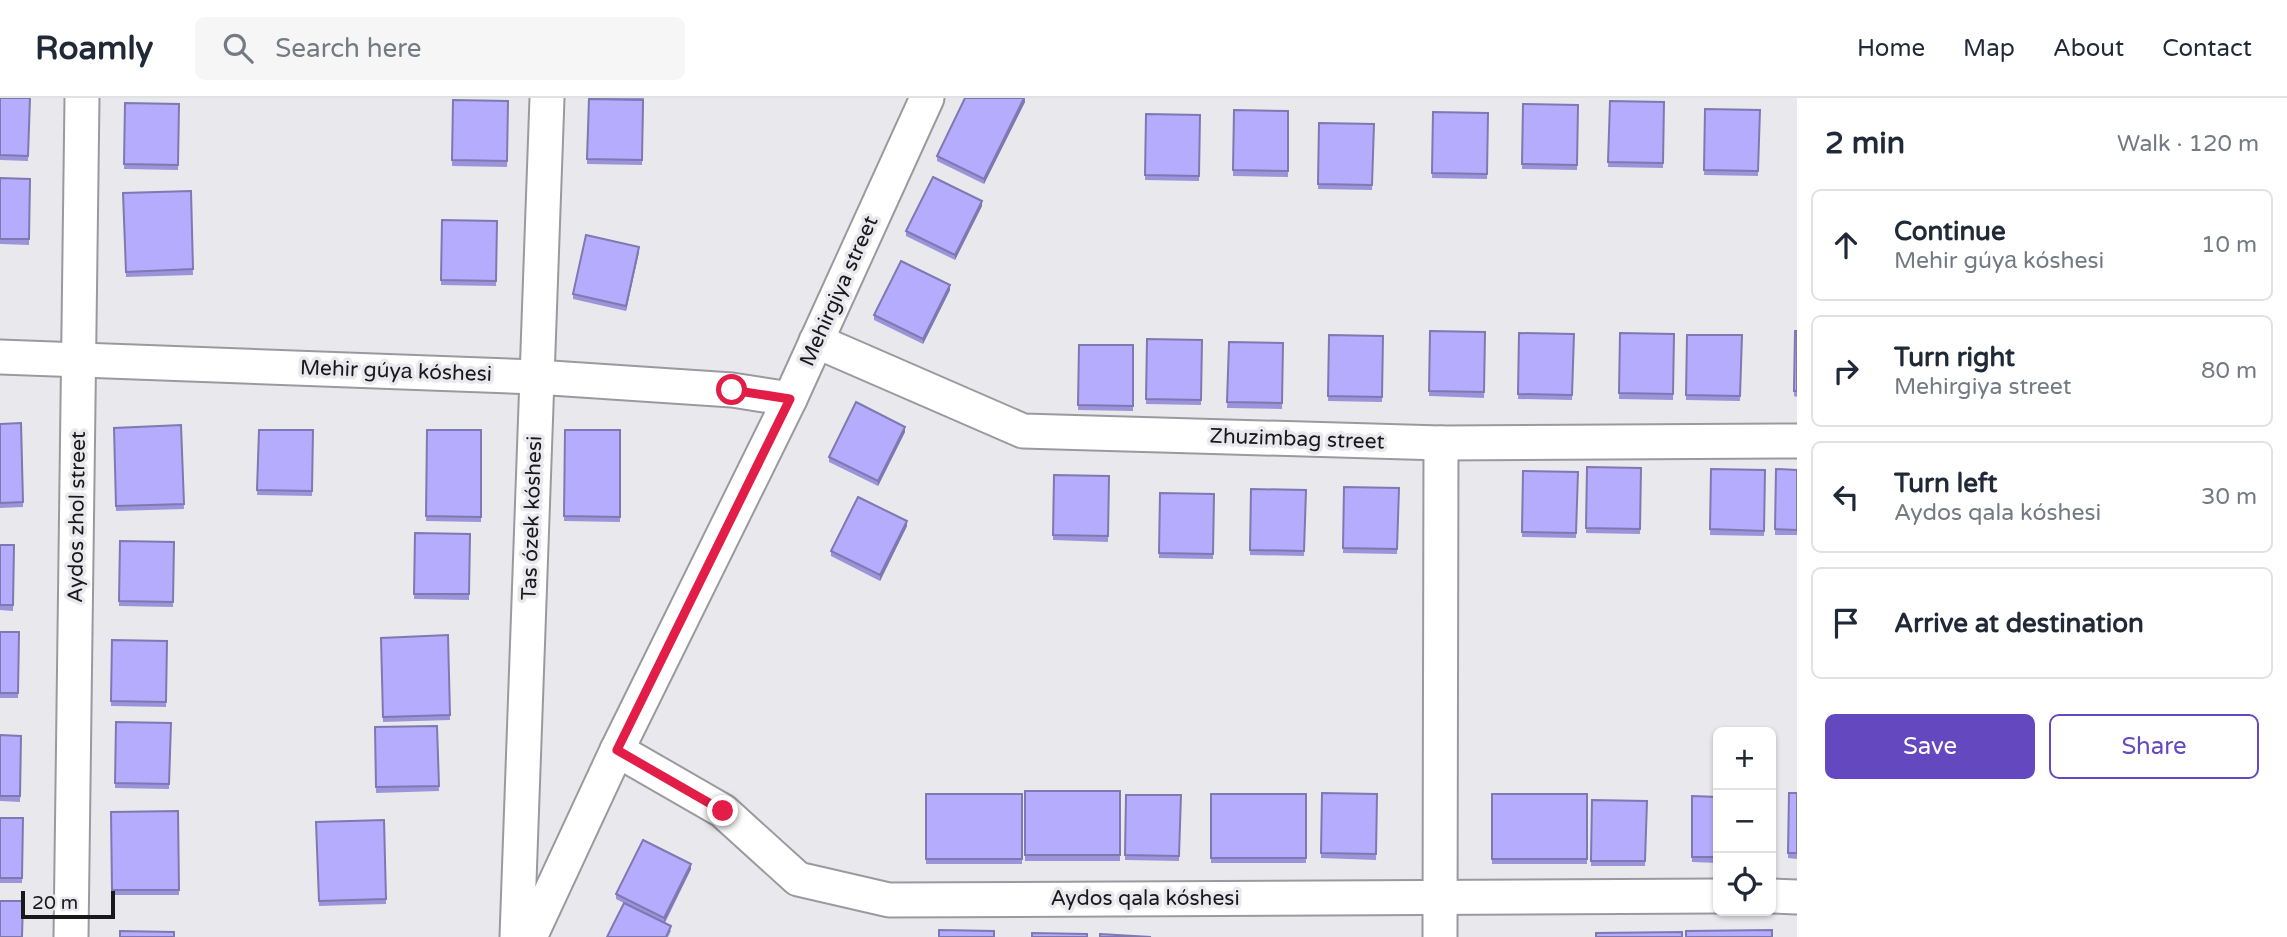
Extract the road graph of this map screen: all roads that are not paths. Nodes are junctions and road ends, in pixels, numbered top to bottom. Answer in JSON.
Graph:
{"nodes":[{"id":1,"x":82,"y":98,"type":"edge"},
{"id":2,"x":547,"y":98,"type":"edge"},
{"id":3,"x":927,"y":98,"type":"edge"},
{"id":4,"x":816,"y":341,"type":"junction"},
{"id":5,"x":0,"y":357,"type":"edge"},
{"id":6,"x":78,"y":359,"type":"junction"},
{"id":7,"x":536,"y":377,"type":"junction"},
{"id":8,"x":790,"y":399,"type":"junction"},
{"id":9,"x":1797,"y":441,"type":"edge"},
{"id":10,"x":1441,"y":443,"type":"junction"},
{"id":11,"x":617,"y":750,"type":"junction"},
{"id":12,"x":1440,"y":895,"type":"junction"},
{"id":13,"x":1713,"y":896,"type":"edge"},
{"id":14,"x":1776,"y":897,"type":"edge"},
{"id":15,"x":1797,"y":897,"type":"edge"},
{"id":16,"x":71,"y":937,"type":"edge"},
{"id":17,"x":517,"y":937,"type":"edge"},
{"id":18,"x":530,"y":937,"type":"edge"},
{"id":19,"x":1440,"y":937,"type":"edge"}],
"edges":[{"from":1,"to":6,"type":"street","name":"Aydos zhol street"},
{"from":2,"to":7,"type":"street","name":"Tas ózek kóshesi"},
{"from":3,"to":4,"type":"street","name":"Mehirgiya street"},
{"from":4,"to":8,"type":"street","name":"Mehirgiya street"},
{"from":4,"to":10,"type":"street","name":"Zhuzimbag street"},
{"from":5,"to":6,"type":"street","name":"Mehir gúyа kóshesi"},
{"from":6,"to":7,"type":"street","name":"Mehir gúyа kóshesi"},
{"from":6,"to":16,"type":"street","name":"Aydos zhol street"},
{"from":7,"to":8,"type":"street","name":"Mehir gúyа kóshesi"},
{"from":7,"to":17,"type":"street","name":"Tas ózek kóshesi"},
{"from":8,"to":11,"type":"street","name":"Mehirgiya street"},
{"from":9,"to":10,"type":"street","name":"Zhuzimbag street"},
{"from":10,"to":12,"type":"street"},
{"from":11,"to":12,"type":"street","name":"Aydos qala kóshesi"},
{"from":11,"to":18,"type":"street","name":"Mehirgiya street"},
{"from":12,"to":13,"type":"street","name":"Aydos qala kóshesi"},
{"from":12,"to":19,"type":"street"},
{"from":14,"to":15,"type":"street"}]}
